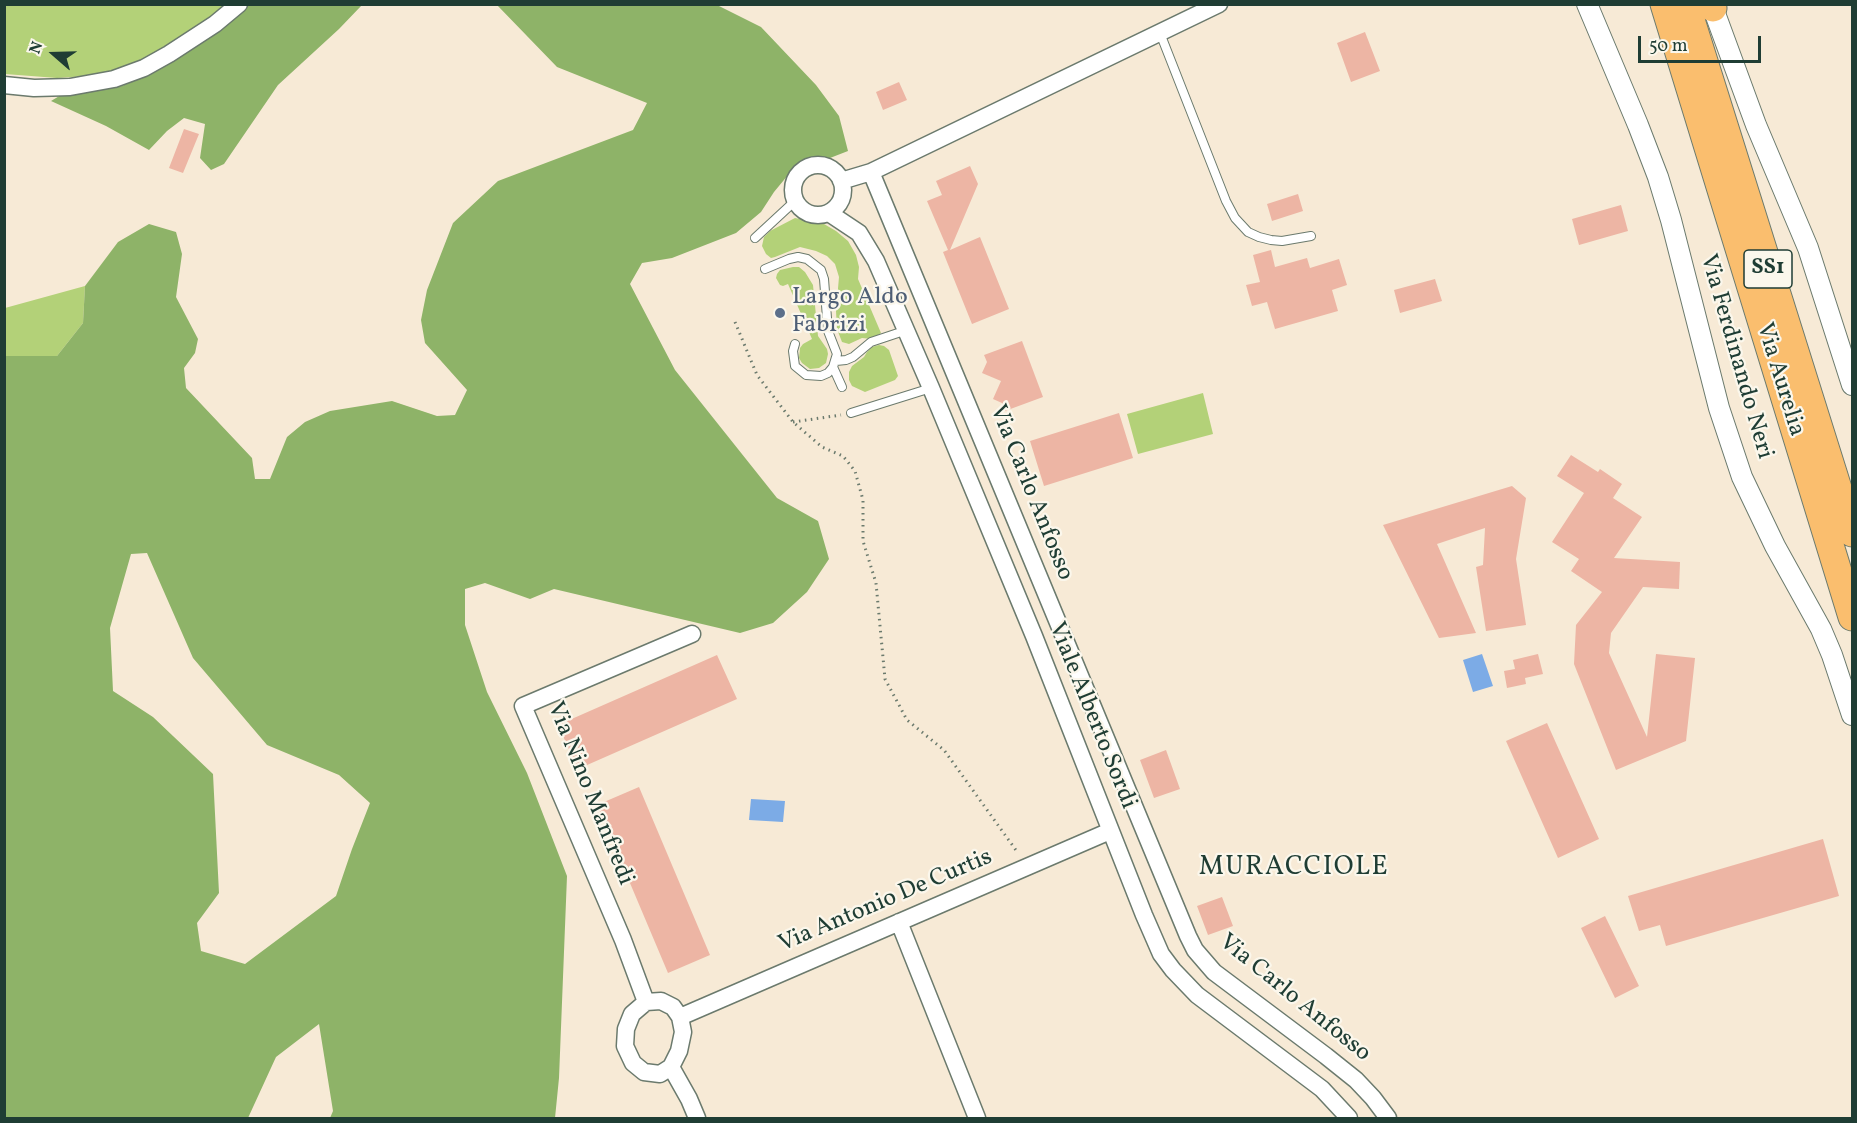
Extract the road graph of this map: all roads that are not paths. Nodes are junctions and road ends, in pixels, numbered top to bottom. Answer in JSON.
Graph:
{"nodes":[{"id":1,"x":239,"y":4,"type":"edge"},
{"id":2,"x":1219,"y":4,"type":"edge"},
{"id":3,"x":1587,"y":4,"type":"edge"},
{"id":4,"x":1649,"y":4,"type":"edge"},
{"id":5,"x":1664,"y":4,"type":"edge"},
{"id":6,"x":1686,"y":4,"type":"edge"},
{"id":7,"x":1712,"y":6,"type":"edge"},
{"id":8,"x":1160,"y":33,"type":"junction"},
{"id":9,"x":4,"y":85,"type":"edge"},
{"id":10,"x":871,"y":172,"type":"junction"},
{"id":11,"x":841,"y":181,"type":"junction"},
{"id":12,"x":795,"y":201,"type":"junction"},
{"id":13,"x":829,"y":213,"type":"junction"},
{"id":14,"x":1732,"y":227,"type":"junction"},
{"id":15,"x":1311,"y":236,"type":"dead end"},
{"id":16,"x":754,"y":238,"type":"dead end"},
{"id":17,"x":765,"y":269,"type":"dead end"},
{"id":18,"x":907,"y":330,"type":"junction"},
{"id":19,"x":795,"y":344,"type":"dead end"},
{"id":20,"x":834,"y":364,"type":"junction"},
{"id":21,"x":1852,"y":385,"type":"edge"},
{"id":22,"x":842,"y":387,"type":"dead end"},
{"id":23,"x":931,"y":388,"type":"junction"},
{"id":24,"x":850,"y":413,"type":"road end"},
{"id":25,"x":1852,"y":533,"type":"edge"},
{"id":26,"x":1852,"y":617,"type":"edge"},
{"id":27,"x":1058,"y":624,"type":"junction"},
{"id":28,"x":692,"y":634,"type":"dead end"},
{"id":29,"x":1034,"y":636,"type":"junction"},
{"id":30,"x":1852,"y":715,"type":"edge"},
{"id":31,"x":1110,"y":831,"type":"junction"},
{"id":32,"x":899,"y":922,"type":"junction"},
{"id":33,"x":646,"y":1002,"type":"junction"},
{"id":34,"x":680,"y":1017,"type":"junction"},
{"id":35,"x":671,"y":1067,"type":"junction"},
{"id":36,"x":697,"y":1119,"type":"edge"},
{"id":37,"x":977,"y":1119,"type":"edge"},
{"id":38,"x":1349,"y":1119,"type":"edge"},
{"id":39,"x":1388,"y":1119,"type":"edge"}],
"edges":[{"from":1,"to":9,"type":"street"},
{"from":2,"to":8,"type":"street"},
{"from":3,"to":30,"type":"street","name":"Via Ferdinando Neri"},
{"from":4,"to":14,"type":"highway"},
{"from":5,"to":14,"type":"highway","name":"Via Aurelia","number":"SS1"},
{"from":6,"to":25,"type":"highway","name":"Via Aurelia","number":"SS1"},
{"from":7,"to":21,"type":"street"},
{"from":8,"to":10,"type":"street"},
{"from":8,"to":15,"type":"lane"},
{"from":10,"to":11,"type":"street"},
{"from":10,"to":27,"type":"street","name":"Via Carlo Anfosso"},
{"from":11,"to":12,"type":"street"},
{"from":11,"to":13,"type":"street"},
{"from":12,"to":13,"type":"street"},
{"from":12,"to":16,"type":"lane"},
{"from":13,"to":18,"type":"street","name":"Viale Alberto Sordi"},
{"from":14,"to":26,"type":"highway","name":"Via Aurelia","number":"SS1"},
{"from":17,"to":20,"type":"lane"},
{"from":18,"to":20,"type":"lane"},
{"from":18,"to":23,"type":"street","name":"Viale Alberto Sordi"},
{"from":19,"to":20,"type":"lane"},
{"from":20,"to":22,"type":"lane"},
{"from":23,"to":24,"type":"lane"},
{"from":23,"to":29,"type":"street","name":"Viale Alberto Sordi"},
{"from":27,"to":29,"type":"street"},
{"from":27,"to":39,"type":"street","name":"Via Carlo Anfosso"},
{"from":28,"to":33,"type":"street","name":"Via Nino Manfredi"},
{"from":29,"to":31,"type":"street","name":"Viale Alberto Sordi"},
{"from":31,"to":32,"type":"street","name":"Via Antonio De Curtis"},
{"from":31,"to":38,"type":"street","name":"Viale Alberto Sordi"},
{"from":32,"to":34,"type":"street","name":"Via Antonio De Curtis"},
{"from":32,"to":37,"type":"street"},
{"from":33,"to":34,"type":"street"},
{"from":33,"to":35,"type":"street"},
{"from":34,"to":35,"type":"street"},
{"from":35,"to":36,"type":"street"}]}
